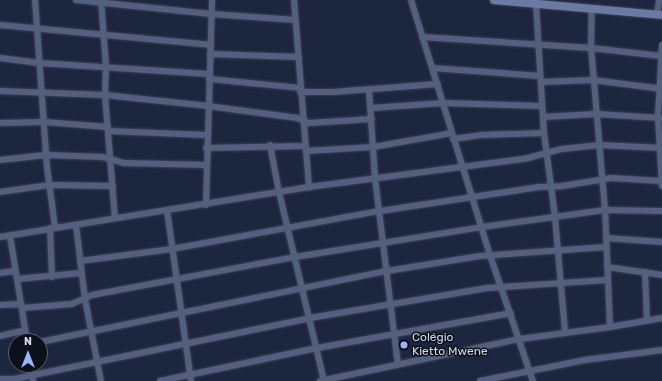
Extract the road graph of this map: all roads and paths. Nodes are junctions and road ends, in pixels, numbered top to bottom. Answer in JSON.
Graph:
{"nodes":[{"id":1,"x":35,"y":0,"type":"edge"},
{"id":2,"x":76,"y":0,"type":"edge"},
{"id":3,"x":212,"y":0,"type":"edge"},
{"id":4,"x":294,"y":0,"type":"edge"},
{"id":5,"x":411,"y":0,"type":"edge"},
{"id":6,"x":494,"y":0,"type":"edge"},
{"id":7,"x":659,"y":0,"type":"edge"},
{"id":8,"x":101,"y":1,"type":"edge"},
{"id":9,"x":536,"y":4,"type":"junction"},
{"id":10,"x":592,"y":9,"type":"junction"},
{"id":11,"x":211,"y":14,"type":"junction"},
{"id":12,"x":660,"y":15,"type":"edge"},
{"id":13,"x":296,"y":20,"type":"junction"},
{"id":14,"x":0,"y":24,"type":"edge"},
{"id":15,"x":38,"y":28,"type":"junction"},
{"id":16,"x":103,"y":34,"type":"junction"},
{"id":17,"x":422,"y":37,"type":"junction"},
{"id":18,"x":210,"y":45,"type":"junction"},
{"id":19,"x":662,"y":45,"type":"edge"},
{"id":20,"x":538,"y":46,"type":"junction"},
{"id":21,"x":591,"y":48,"type":"junction"},
{"id":22,"x":210,"y":54,"type":"junction"},
{"id":23,"x":662,"y":56,"type":"edge"},
{"id":24,"x":299,"y":57,"type":"junction"},
{"id":25,"x":0,"y":58,"type":"edge"},
{"id":26,"x":40,"y":63,"type":"junction"},
{"id":27,"x":106,"y":66,"type":"junction"},
{"id":28,"x":432,"y":68,"type":"junction"},
{"id":29,"x":209,"y":76,"type":"junction"},
{"id":30,"x":540,"y":79,"type":"junction"},
{"id":31,"x":593,"y":80,"type":"junction"},
{"id":32,"x":438,"y":84,"type":"junction"},
{"id":33,"x":661,"y":89,"type":"edge"},
{"id":34,"x":300,"y":90,"type":"junction"},
{"id":35,"x":369,"y":90,"type":"junction"},
{"id":36,"x":0,"y":91,"type":"edge"},
{"id":37,"x":42,"y":91,"type":"junction"},
{"id":38,"x":105,"y":95,"type":"junction"},
{"id":39,"x":444,"y":103,"type":"junction"},
{"id":40,"x":208,"y":106,"type":"junction"},
{"id":41,"x":542,"y":106,"type":"junction"},
{"id":42,"x":371,"y":108,"type":"junction"},
{"id":43,"x":596,"y":114,"type":"junction"},
{"id":44,"x":543,"y":117,"type":"junction"},
{"id":45,"x":660,"y":118,"type":"edge"},
{"id":46,"x":372,"y":119,"type":"junction"},
{"id":47,"x":303,"y":120,"type":"junction"},
{"id":48,"x":44,"y":122,"type":"junction"},
{"id":49,"x":0,"y":124,"type":"edge"},
{"id":50,"x":108,"y":129,"type":"junction"},
{"id":51,"x":544,"y":132,"type":"junction"},
{"id":52,"x":206,"y":135,"type":"junction"},
{"id":53,"x":453,"y":136,"type":"junction"},
{"id":54,"x":270,"y":145,"type":"junction"},
{"id":55,"x":599,"y":145,"type":"junction"},
{"id":56,"x":374,"y":147,"type":"junction"},
{"id":57,"x":206,"y":148,"type":"junction"},
{"id":58,"x":660,"y":148,"type":"edge"},
{"id":59,"x":306,"y":149,"type":"junction"},
{"id":60,"x":547,"y":153,"type":"junction"},
{"id":61,"x":46,"y":155,"type":"junction"},
{"id":62,"x":111,"y":159,"type":"junction"},
{"id":63,"x":0,"y":160,"type":"edge"},
{"id":64,"x":207,"y":165,"type":"junction"},
{"id":65,"x":462,"y":166,"type":"junction"},
{"id":66,"x":375,"y":178,"type":"junction"},
{"id":67,"x":602,"y":180,"type":"junction"},
{"id":68,"x":662,"y":181,"type":"edge"},
{"id":69,"x":49,"y":185,"type":"junction"},
{"id":70,"x":113,"y":186,"type":"junction"},
{"id":71,"x":550,"y":186,"type":"junction"},
{"id":72,"x":662,"y":186,"type":"edge"},
{"id":73,"x":309,"y":187,"type":"junction"},
{"id":74,"x":0,"y":192,"type":"edge"},
{"id":75,"x":279,"y":192,"type":"junction"},
{"id":76,"x":472,"y":198,"type":"junction"},
{"id":77,"x":206,"y":205,"type":"junction"},
{"id":78,"x":167,"y":210,"type":"junction"},
{"id":79,"x":605,"y":210,"type":"junction"},
{"id":80,"x":380,"y":211,"type":"junction"},
{"id":81,"x":662,"y":211,"type":"edge"},
{"id":82,"x":555,"y":217,"type":"junction"},
{"id":83,"x":115,"y":218,"type":"junction"},
{"id":84,"x":76,"y":225,"type":"junction"},
{"id":85,"x":482,"y":227,"type":"junction"},
{"id":86,"x":52,"y":228,"type":"junction"},
{"id":87,"x":289,"y":229,"type":"junction"},
{"id":88,"x":10,"y":236,"type":"junction"},
{"id":89,"x":0,"y":237,"type":"edge"},
{"id":90,"x":606,"y":238,"type":"junction"},
{"id":91,"x":662,"y":242,"type":"edge"},
{"id":92,"x":383,"y":243,"type":"junction"},
{"id":93,"x":606,"y":247,"type":"junction"},
{"id":94,"x":172,"y":249,"type":"junction"},
{"id":95,"x":557,"y":250,"type":"junction"},
{"id":96,"x":490,"y":255,"type":"junction"},
{"id":97,"x":295,"y":257,"type":"junction"},
{"id":98,"x":80,"y":260,"type":"junction"},
{"id":99,"x":607,"y":267,"type":"junction"},
{"id":100,"x":16,"y":270,"type":"junction"},
{"id":101,"x":387,"y":271,"type":"junction"},
{"id":102,"x":82,"y":272,"type":"junction"},
{"id":103,"x":645,"y":272,"type":"junction"},
{"id":104,"x":0,"y":273,"type":"edge"},
{"id":105,"x":662,"y":274,"type":"edge"},
{"id":106,"x":52,"y":277,"type":"junction"},
{"id":107,"x":17,"y":279,"type":"junction"},
{"id":108,"x":177,"y":280,"type":"junction"},
{"id":109,"x":607,"y":280,"type":"junction"},
{"id":110,"x":559,"y":282,"type":"junction"},
{"id":111,"x":302,"y":287,"type":"junction"},
{"id":112,"x":501,"y":287,"type":"junction"},
{"id":113,"x":85,"y":299,"type":"junction"},
{"id":114,"x":0,"y":305,"type":"edge"},
{"id":115,"x":21,"y":306,"type":"junction"},
{"id":116,"x":390,"y":306,"type":"junction"},
{"id":117,"x":182,"y":312,"type":"junction"},
{"id":118,"x":511,"y":313,"type":"junction"},
{"id":119,"x":310,"y":318,"type":"junction"},
{"id":120,"x":662,"y":318,"type":"edge"},
{"id":121,"x":647,"y":321,"type":"junction"},
{"id":122,"x":610,"y":326,"type":"junction"},
{"id":123,"x":25,"y":330,"type":"junction"},
{"id":124,"x":92,"y":332,"type":"junction"},
{"id":125,"x":565,"y":332,"type":"junction"},
{"id":126,"x":26,"y":333,"type":"edge"},
{"id":127,"x":394,"y":334,"type":"junction"},
{"id":128,"x":0,"y":336,"type":"edge"},
{"id":129,"x":48,"y":340,"type":"edge"},
{"id":130,"x":520,"y":340,"type":"junction"},
{"id":131,"x":185,"y":344,"type":"junction"},
{"id":132,"x":317,"y":348,"type":"junction"},
{"id":133,"x":662,"y":350,"type":"edge"},
{"id":134,"x":99,"y":361,"type":"junction"},
{"id":135,"x":398,"y":365,"type":"junction"},
{"id":136,"x":529,"y":370,"type":"junction"},
{"id":137,"x":33,"y":378,"type":"edge"},
{"id":138,"x":190,"y":378,"type":"edge"},
{"id":139,"x":0,"y":379,"type":"edge"},
{"id":140,"x":101,"y":381,"type":"edge"},
{"id":141,"x":160,"y":381,"type":"edge"},
{"id":142,"x":323,"y":381,"type":"edge"},
{"id":143,"x":480,"y":381,"type":"edge"},
{"id":144,"x":533,"y":381,"type":"edge"}],
"edges":[{"from":1,"to":15,"type":"street"},
{"from":2,"to":8,"type":"street"},
{"from":3,"to":11,"type":"street"},
{"from":4,"to":13,"type":"street"},
{"from":5,"to":17,"type":"street"},
{"from":6,"to":9,"type":"main road"},
{"from":7,"to":12,"type":"street"},
{"from":8,"to":11,"type":"street"},
{"from":8,"to":16,"type":"street"},
{"from":9,"to":10,"type":"main road"},
{"from":9,"to":20,"type":"street"},
{"from":10,"to":12,"type":"main road"},
{"from":10,"to":21,"type":"street"},
{"from":11,"to":13,"type":"street"},
{"from":11,"to":18,"type":"street"},
{"from":13,"to":24,"type":"street"},
{"from":14,"to":15,"type":"street"},
{"from":15,"to":16,"type":"street"},
{"from":15,"to":26,"type":"street"},
{"from":16,"to":18,"type":"street"},
{"from":16,"to":27,"type":"street"},
{"from":17,"to":20,"type":"street"},
{"from":17,"to":28,"type":"street"},
{"from":18,"to":22,"type":"street"},
{"from":19,"to":23,"type":"street"},
{"from":20,"to":21,"type":"street"},
{"from":20,"to":30,"type":"street"},
{"from":21,"to":23,"type":"street"},
{"from":21,"to":31,"type":"street"},
{"from":22,"to":24,"type":"street"},
{"from":22,"to":29,"type":"street"},
{"from":23,"to":33,"type":"street"},
{"from":24,"to":34,"type":"street"},
{"from":25,"to":26,"type":"street"},
{"from":26,"to":27,"type":"street"},
{"from":26,"to":37,"type":"street"},
{"from":27,"to":29,"type":"street"},
{"from":27,"to":38,"type":"street"},
{"from":28,"to":30,"type":"street"},
{"from":28,"to":32,"type":"street"},
{"from":29,"to":34,"type":"street"},
{"from":29,"to":40,"type":"street"},
{"from":30,"to":31,"type":"street"},
{"from":30,"to":41,"type":"street"},
{"from":31,"to":33,"type":"street"},
{"from":31,"to":43,"type":"street"},
{"from":32,"to":35,"type":"street"},
{"from":32,"to":39,"type":"street"},
{"from":33,"to":45,"type":"street"},
{"from":34,"to":35,"type":"street"},
{"from":34,"to":47,"type":"street"},
{"from":35,"to":42,"type":"street"},
{"from":36,"to":37,"type":"street"},
{"from":37,"to":38,"type":"street"},
{"from":37,"to":48,"type":"street"},
{"from":38,"to":40,"type":"street"},
{"from":38,"to":50,"type":"street"},
{"from":39,"to":41,"type":"street"},
{"from":39,"to":42,"type":"street"},
{"from":39,"to":53,"type":"street"},
{"from":40,"to":47,"type":"street"},
{"from":40,"to":52,"type":"street"},
{"from":41,"to":44,"type":"street"},
{"from":42,"to":46,"type":"street"},
{"from":43,"to":44,"type":"street"},
{"from":43,"to":45,"type":"street"},
{"from":43,"to":55,"type":"street"},
{"from":44,"to":51,"type":"street"},
{"from":45,"to":58,"type":"street"},
{"from":46,"to":47,"type":"street"},
{"from":46,"to":56,"type":"street"},
{"from":47,"to":59,"type":"street"},
{"from":48,"to":49,"type":"street"},
{"from":48,"to":50,"type":"street"},
{"from":48,"to":61,"type":"street"},
{"from":50,"to":52,"type":"street"},
{"from":50,"to":62,"type":"street"},
{"from":51,"to":53,"type":"street"},
{"from":51,"to":60,"type":"street"},
{"from":52,"to":57,"type":"street"},
{"from":53,"to":56,"type":"street"},
{"from":53,"to":65,"type":"street"},
{"from":54,"to":57,"type":"street"},
{"from":54,"to":59,"type":"street"},
{"from":54,"to":75,"type":"street"},
{"from":55,"to":58,"type":"street"},
{"from":55,"to":60,"type":"street"},
{"from":55,"to":67,"type":"street"},
{"from":56,"to":59,"type":"street"},
{"from":56,"to":66,"type":"street"},
{"from":57,"to":64,"type":"street"},
{"from":58,"to":68,"type":"street"},
{"from":59,"to":73,"type":"street"},
{"from":60,"to":65,"type":"street"},
{"from":60,"to":71,"type":"street"},
{"from":61,"to":62,"type":"street"},
{"from":61,"to":63,"type":"street"},
{"from":61,"to":69,"type":"street"},
{"from":62,"to":64,"type":"street"},
{"from":62,"to":70,"type":"street"},
{"from":64,"to":77,"type":"street"},
{"from":65,"to":66,"type":"street"},
{"from":65,"to":76,"type":"street"},
{"from":66,"to":73,"type":"street"},
{"from":66,"to":80,"type":"street"},
{"from":67,"to":68,"type":"street"},
{"from":67,"to":71,"type":"street"},
{"from":67,"to":79,"type":"street"},
{"from":68,"to":72,"type":"street"},
{"from":69,"to":70,"type":"street"},
{"from":69,"to":74,"type":"street"},
{"from":69,"to":86,"type":"street"},
{"from":70,"to":83,"type":"street"},
{"from":71,"to":76,"type":"street"},
{"from":71,"to":82,"type":"street"},
{"from":73,"to":75,"type":"street"},
{"from":75,"to":77,"type":"street"},
{"from":75,"to":87,"type":"street"},
{"from":76,"to":80,"type":"street"},
{"from":76,"to":85,"type":"street"},
{"from":77,"to":78,"type":"street"},
{"from":78,"to":83,"type":"street"},
{"from":78,"to":94,"type":"street"},
{"from":79,"to":81,"type":"street"},
{"from":79,"to":82,"type":"street"},
{"from":79,"to":90,"type":"street"},
{"from":80,"to":87,"type":"street"},
{"from":80,"to":92,"type":"street"},
{"from":82,"to":85,"type":"street"},
{"from":82,"to":95,"type":"street"},
{"from":83,"to":84,"type":"street"},
{"from":84,"to":86,"type":"street"},
{"from":84,"to":98,"type":"street"},
{"from":85,"to":92,"type":"street"},
{"from":85,"to":96,"type":"street"},
{"from":86,"to":88,"type":"street"},
{"from":86,"to":106,"type":"street"},
{"from":87,"to":94,"type":"street"},
{"from":87,"to":97,"type":"street"},
{"from":88,"to":89,"type":"street"},
{"from":88,"to":100,"type":"street"},
{"from":90,"to":91,"type":"street"},
{"from":90,"to":93,"type":"street"},
{"from":92,"to":97,"type":"street"},
{"from":92,"to":101,"type":"street"},
{"from":93,"to":95,"type":"street"},
{"from":93,"to":99,"type":"street"},
{"from":94,"to":98,"type":"street"},
{"from":94,"to":108,"type":"street"},
{"from":95,"to":96,"type":"street"},
{"from":95,"to":110,"type":"street"},
{"from":96,"to":101,"type":"street"},
{"from":96,"to":112,"type":"street"},
{"from":97,"to":108,"type":"street"},
{"from":97,"to":111,"type":"street"},
{"from":98,"to":102,"type":"street"},
{"from":99,"to":103,"type":"street"},
{"from":99,"to":109,"type":"street"},
{"from":100,"to":104,"type":"street"},
{"from":100,"to":107,"type":"street"},
{"from":101,"to":111,"type":"street"},
{"from":101,"to":116,"type":"street"},
{"from":102,"to":106,"type":"street"},
{"from":102,"to":113,"type":"street"},
{"from":103,"to":105,"type":"street"},
{"from":103,"to":121,"type":"street"},
{"from":106,"to":107,"type":"street"},
{"from":107,"to":115,"type":"street"},
{"from":108,"to":113,"type":"street"},
{"from":108,"to":117,"type":"street"},
{"from":109,"to":110,"type":"street"},
{"from":109,"to":122,"type":"street"},
{"from":110,"to":112,"type":"street"},
{"from":110,"to":125,"type":"street"},
{"from":111,"to":117,"type":"street"},
{"from":111,"to":119,"type":"street"},
{"from":112,"to":116,"type":"street"},
{"from":112,"to":118,"type":"street"},
{"from":113,"to":115,"type":"street"},
{"from":113,"to":124,"type":"street"},
{"from":114,"to":115,"type":"street"},
{"from":115,"to":123,"type":"street"},
{"from":116,"to":119,"type":"street"},
{"from":116,"to":127,"type":"street"},
{"from":117,"to":124,"type":"street"},
{"from":117,"to":131,"type":"street"},
{"from":118,"to":127,"type":"street"},
{"from":118,"to":130,"type":"street"},
{"from":119,"to":131,"type":"street"},
{"from":119,"to":132,"type":"street"},
{"from":120,"to":121,"type":"street"},
{"from":121,"to":122,"type":"street"},
{"from":122,"to":125,"type":"street"},
{"from":123,"to":126,"type":"street"},
{"from":123,"to":128,"type":"street"},
{"from":124,"to":129,"type":"street"},
{"from":124,"to":134,"type":"street"},
{"from":125,"to":130,"type":"street"},
{"from":127,"to":132,"type":"street"},
{"from":127,"to":135,"type":"street"},
{"from":130,"to":135,"type":"street"},
{"from":130,"to":136,"type":"street"},
{"from":131,"to":134,"type":"street"},
{"from":131,"to":138,"type":"street"},
{"from":132,"to":138,"type":"street"},
{"from":132,"to":142,"type":"street"},
{"from":133,"to":136,"type":"street"},
{"from":134,"to":137,"type":"street"},
{"from":134,"to":140,"type":"street"},
{"from":135,"to":142,"type":"street"},
{"from":136,"to":143,"type":"street"},
{"from":136,"to":144,"type":"street"},
{"from":137,"to":139,"type":"street"},
{"from":138,"to":141,"type":"street"}]}
